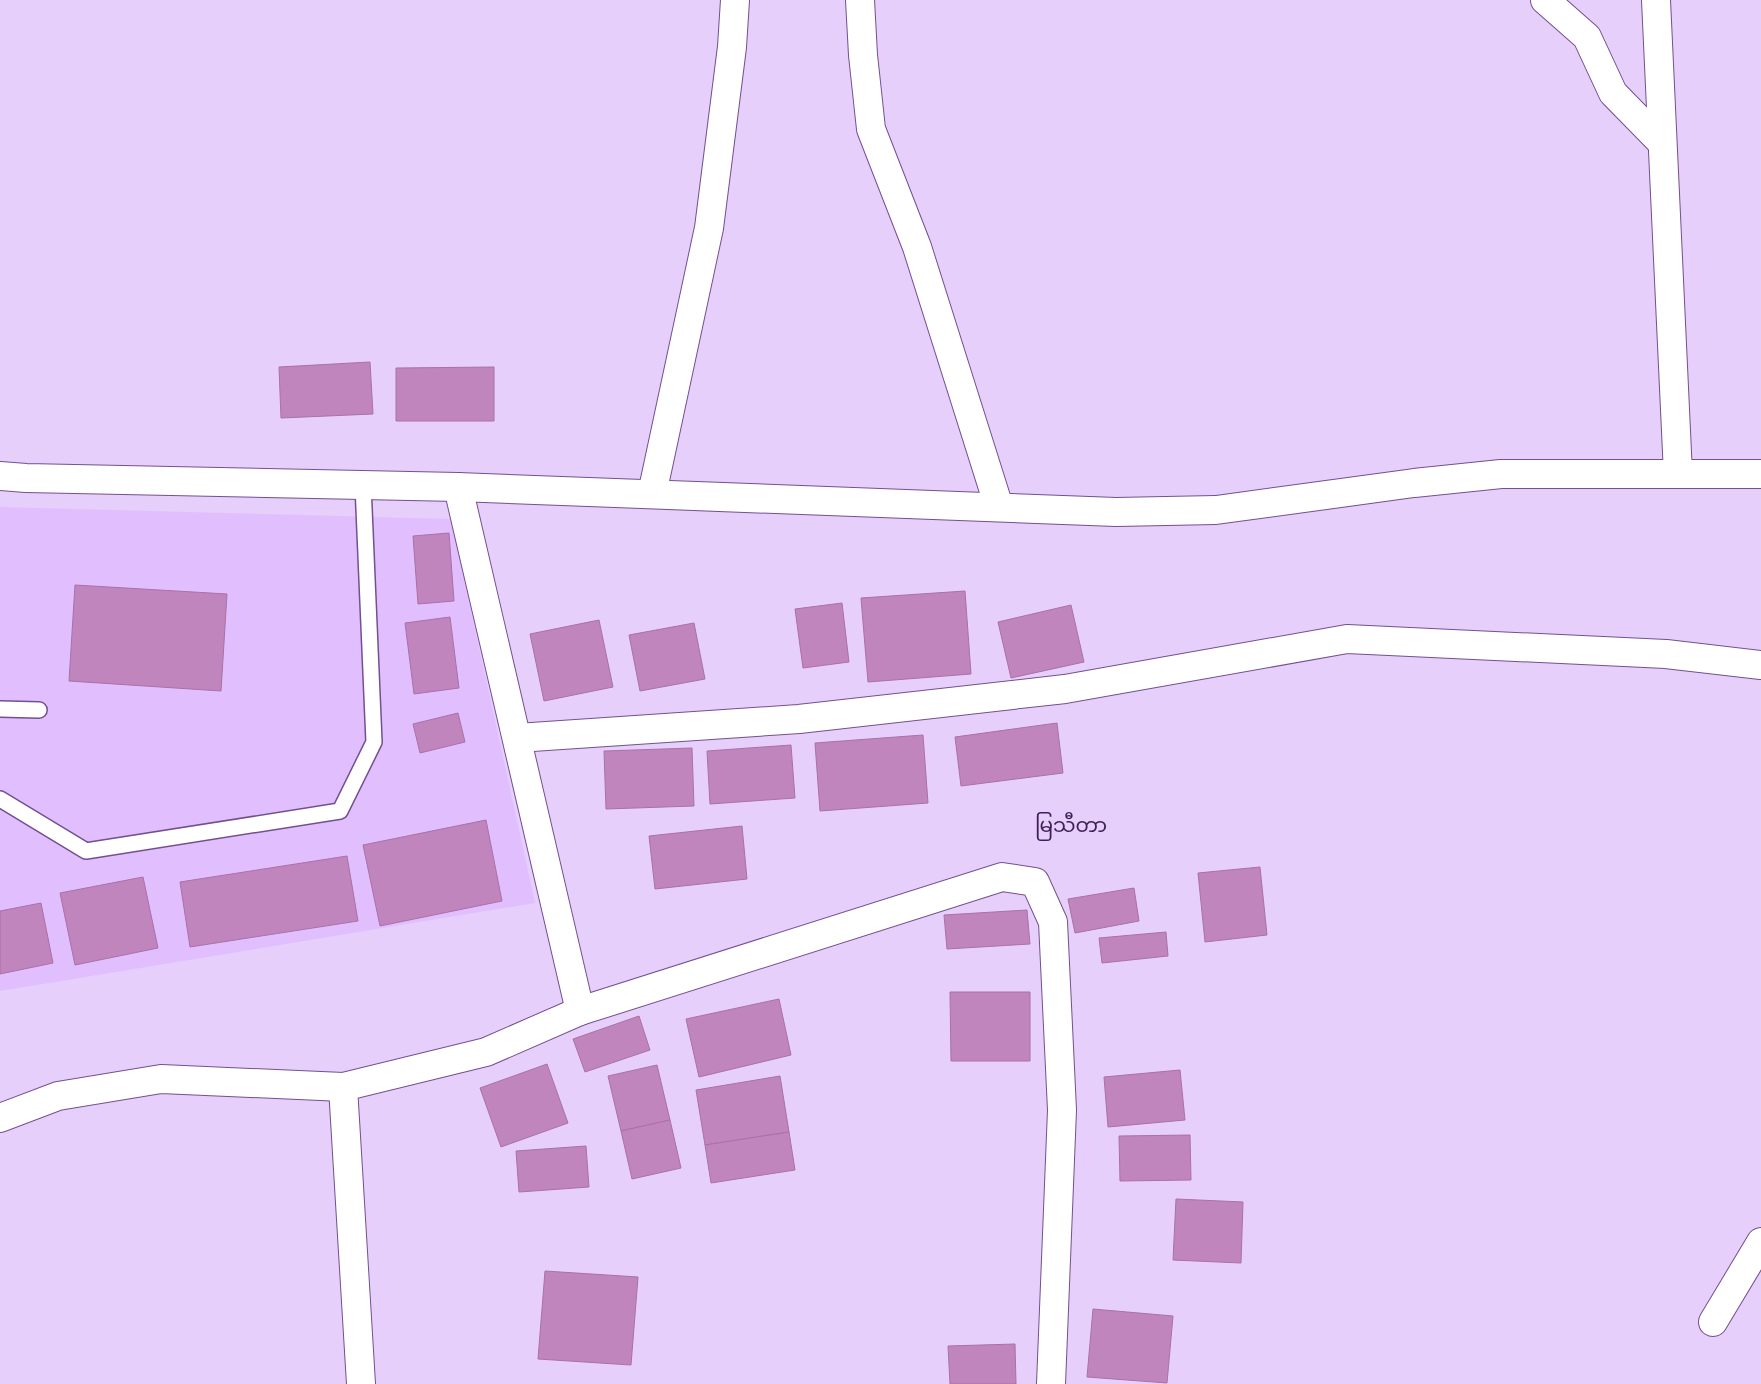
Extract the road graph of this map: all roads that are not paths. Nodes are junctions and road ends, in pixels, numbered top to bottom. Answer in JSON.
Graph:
{"nodes":[{"id":1,"x":735,"y":0,"type":"edge"},
{"id":2,"x":860,"y":0,"type":"edge"},
{"id":3,"x":1545,"y":0,"type":"edge"},
{"id":4,"x":1656,"y":0,"type":"edge"},
{"id":5,"x":1662,"y":143,"type":"junction"},
{"id":6,"x":1678,"y":474,"type":"junction"},
{"id":7,"x":1761,"y":474,"type":"edge"},
{"id":8,"x":0,"y":476,"type":"edge"},
{"id":9,"x":363,"y":485,"type":"junction"},
{"id":10,"x":458,"y":487,"type":"junction"},
{"id":11,"x":652,"y":494,"type":"junction"},
{"id":12,"x":998,"y":507,"type":"junction"},
{"id":13,"x":1761,"y":665,"type":"edge"},
{"id":14,"x":0,"y":709,"type":"edge"},
{"id":15,"x":39,"y":710,"type":"dead end"},
{"id":16,"x":517,"y":738,"type":"junction"},
{"id":17,"x":0,"y":799,"type":"edge"},
{"id":18,"x":580,"y":1011,"type":"junction"},
{"id":19,"x":344,"y":1087,"type":"junction"},
{"id":20,"x":0,"y":1118,"type":"edge"},
{"id":21,"x":1761,"y":1242,"type":"edge"},
{"id":22,"x":1713,"y":1322,"type":"dead end"},
{"id":23,"x":361,"y":1384,"type":"edge"},
{"id":24,"x":1051,"y":1384,"type":"edge"}],
"edges":[{"from":1,"to":11,"type":"street"},
{"from":2,"to":12,"type":"street"},
{"from":3,"to":5,"type":"street"},
{"from":4,"to":5,"type":"street"},
{"from":5,"to":6,"type":"street"},
{"from":6,"to":7,"type":"street"},
{"from":6,"to":12,"type":"street"},
{"from":8,"to":9,"type":"street"},
{"from":9,"to":10,"type":"street"},
{"from":9,"to":17,"type":"lane"},
{"from":10,"to":11,"type":"street"},
{"from":10,"to":16,"type":"street"},
{"from":11,"to":12,"type":"street"},
{"from":13,"to":16,"type":"street"},
{"from":14,"to":15,"type":"lane"},
{"from":16,"to":18,"type":"street"},
{"from":18,"to":19,"type":"street"},
{"from":18,"to":24,"type":"street"},
{"from":19,"to":20,"type":"street"},
{"from":19,"to":23,"type":"street"},
{"from":21,"to":22,"type":"street"}]}
